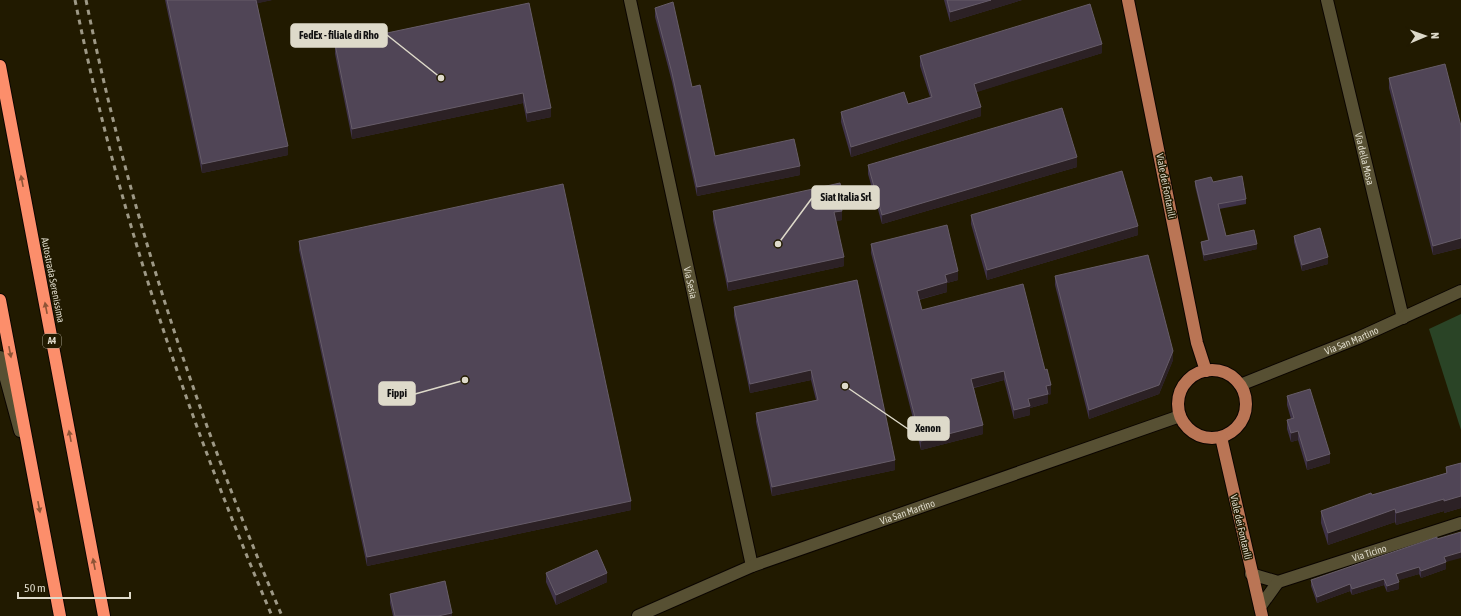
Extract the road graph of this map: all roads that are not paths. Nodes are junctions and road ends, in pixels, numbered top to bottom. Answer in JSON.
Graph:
{"nodes":[{"id":1,"x":630,"y":0,"type":"edge"},
{"id":2,"x":1128,"y":0,"type":"edge"},
{"id":3,"x":1326,"y":0,"type":"edge"},
{"id":4,"x":0,"y":66,"type":"edge"},
{"id":5,"x":1461,"y":291,"type":"edge"},
{"id":6,"x":0,"y":300,"type":"edge"},
{"id":7,"x":1403,"y":318,"type":"junction"},
{"id":8,"x":0,"y":357,"type":"edge"},
{"id":9,"x":1206,"y":371,"type":"junction"},
{"id":10,"x":1240,"y":385,"type":"junction"},
{"id":11,"x":1180,"y":416,"type":"junction"},
{"id":12,"x":1221,"y":437,"type":"junction"},
{"id":13,"x":35,"y":486,"type":"junction"},
{"id":14,"x":1461,"y":523,"type":"edge"},
{"id":15,"x":752,"y":566,"type":"junction"},
{"id":16,"x":1252,"y":574,"type":"junction"},
{"id":17,"x":1278,"y":582,"type":"junction"},
{"id":18,"x":1261,"y":612,"type":"edge"},
{"id":19,"x":60,"y":616,"type":"edge"},
{"id":20,"x":104,"y":616,"type":"edge"},
{"id":21,"x":638,"y":616,"type":"edge"}],
"edges":[{"from":1,"to":15,"type":"street","name":"Via Sesia"},
{"from":2,"to":9,"type":"main road","name":"Viale dei Fontanili"},
{"from":3,"to":7,"type":"street","name":"Via della Mosa"},
{"from":20,"to":4,"type":"highway","name":"Autostrada Serenissima","number":"A4","one_way":true},
{"from":5,"to":7,"type":"street","name":"Via San Martino"},
{"from":6,"to":13,"type":"highway","one_way":true},
{"from":7,"to":10,"type":"street","name":"Via San Martino"},
{"from":8,"to":13,"type":"street"},
{"from":9,"to":10,"type":"main road"},
{"from":9,"to":11,"type":"main road"},
{"from":10,"to":12,"type":"main road"},
{"from":11,"to":12,"type":"main road"},
{"from":11,"to":15,"type":"street","name":"Via San Martino"},
{"from":12,"to":16,"type":"main road","name":"Viale dei Fontanili"},
{"from":13,"to":19,"type":"highway","one_way":true},
{"from":14,"to":17,"type":"street","name":"Via Ticino"},
{"from":15,"to":21,"type":"street","name":"Via San Martino"},
{"from":16,"to":17,"type":"street"},
{"from":16,"to":18,"type":"main road","name":"Viale dei Fontanili"},
{"from":17,"to":18,"type":"street"}]}
